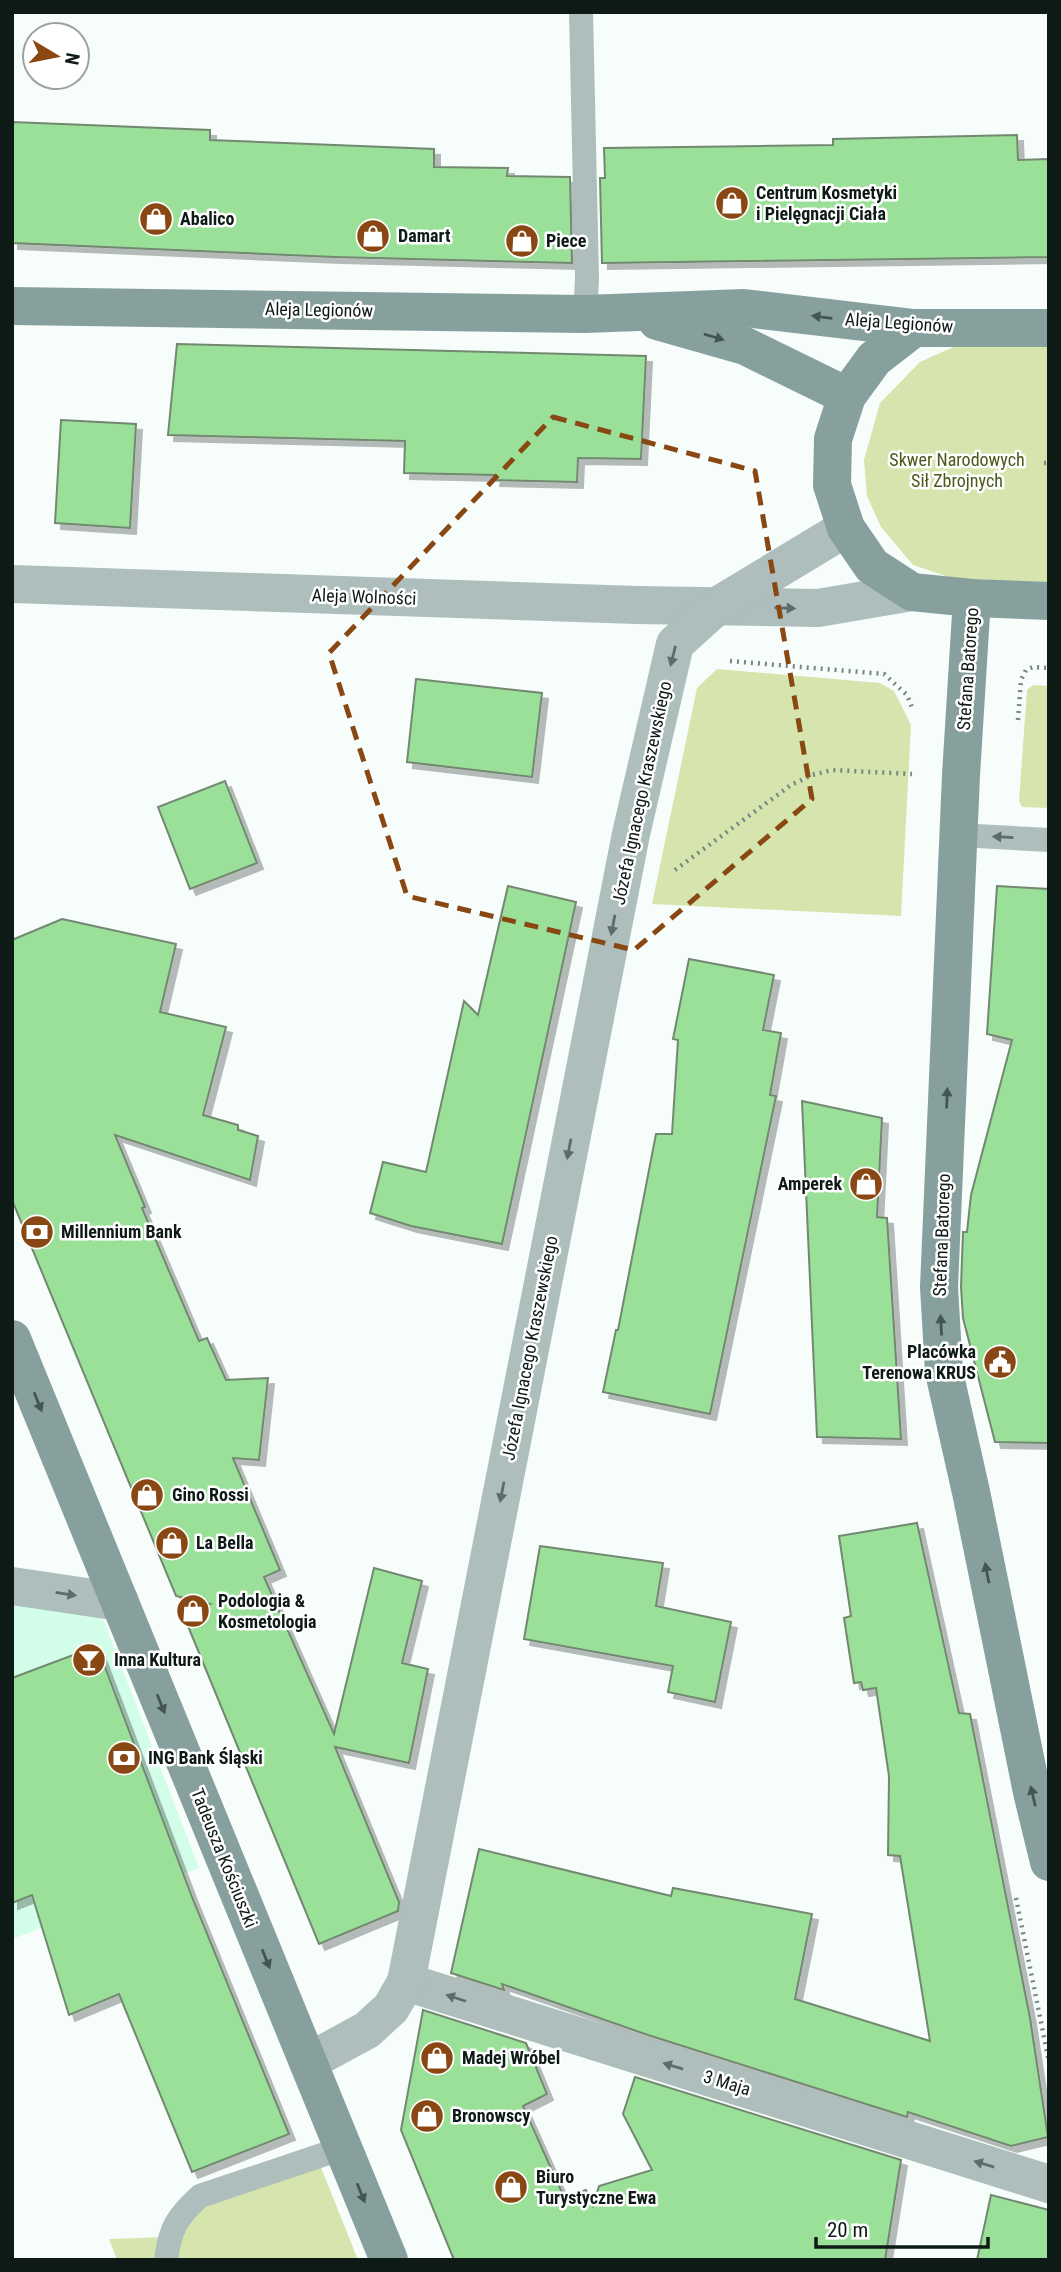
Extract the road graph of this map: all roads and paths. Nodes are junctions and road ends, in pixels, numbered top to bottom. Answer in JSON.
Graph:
{"nodes":[{"id":1,"x":581,"y":12,"type":"edge"},
{"id":2,"x":12,"y":306,"type":"edge"},
{"id":3,"x":625,"y":312,"type":"junction"},
{"id":4,"x":585,"y":314,"type":"junction"},
{"id":5,"x":914,"y":327,"type":"junction"},
{"id":6,"x":1049,"y":328,"type":"edge"},
{"id":7,"x":847,"y":396,"type":"junction"},
{"id":8,"x":846,"y":528,"type":"junction"},
{"id":9,"x":12,"y":584,"type":"edge"},
{"id":10,"x":912,"y":592,"type":"junction"},
{"id":11,"x":972,"y":598,"type":"junction"},
{"id":12,"x":1049,"y":601,"type":"edge"},
{"id":13,"x":717,"y":606,"type":"junction"},
{"id":14,"x":727,"y":661,"type":"dead end"},
{"id":15,"x":1049,"y":668,"type":"edge"},
{"id":16,"x":915,"y":715,"type":"dead end"},
{"id":17,"x":1018,"y":721,"type":"dead end"},
{"id":18,"x":916,"y":774,"type":"dead end"},
{"id":19,"x":958,"y":835,"type":"junction"},
{"id":20,"x":1049,"y":840,"type":"edge"},
{"id":21,"x":665,"y":877,"type":"dead end"},
{"id":22,"x":12,"y":1339,"type":"edge"},
{"id":23,"x":12,"y":1586,"type":"edge"},
{"id":24,"x":120,"y":1602,"type":"junction"},
{"id":25,"x":1049,"y":1862,"type":"edge"},
{"id":26,"x":1013,"y":1887,"type":"dead end"},
{"id":27,"x":406,"y":1982,"type":"junction"},
{"id":28,"x":307,"y":2062,"type":"junction"},
{"id":29,"x":1049,"y":2062,"type":"edge"},
{"id":30,"x":343,"y":2148,"type":"junction"},
{"id":31,"x":1049,"y":2184,"type":"edge"},
{"id":32,"x":166,"y":2260,"type":"edge"},
{"id":33,"x":389,"y":2260,"type":"edge"}],
"edges":[{"from":1,"to":4,"type":"lane"},
{"from":2,"to":4,"type":"street","name":"Aleja Legionów"},
{"from":3,"to":4,"type":"street","name":"Aleja Legionów"},
{"from":5,"to":3,"type":"street","name":"Aleja Legionów","one_way":true},
{"from":3,"to":7,"type":"street","name":"Aleja Legionów","one_way":true},
{"from":5,"to":6,"type":"street","name":"Aleja Legionów"},
{"from":5,"to":7,"type":"street"},
{"from":7,"to":8,"type":"street"},
{"from":8,"to":10,"type":"street"},
{"from":8,"to":13,"type":"street"},
{"from":9,"to":13,"type":"street","name":"Aleja Wolności"},
{"from":10,"to":11,"type":"street"},
{"from":13,"to":10,"type":"street","name":"Aleja Wolności","one_way":true},
{"from":11,"to":12,"type":"street"},
{"from":11,"to":19,"type":"street","name":"Stefana Batorego"},
{"from":13,"to":27,"type":"street","name":"Józefa Ignacego Kraszewskiego","one_way":true},
{"from":14,"to":16,"type":"path"},
{"from":15,"to":17,"type":"path"},
{"from":18,"to":21,"type":"path"},
{"from":20,"to":19,"type":"lane","one_way":true},
{"from":25,"to":19,"type":"street","name":"Stefana Batorego","one_way":true},
{"from":22,"to":24,"type":"street","name":"Tadeusza Kościuszki","one_way":true},
{"from":23,"to":24,"type":"street","one_way":true},
{"from":24,"to":28,"type":"street","name":"Tadeusza Kościuszki","one_way":true},
{"from":26,"to":29,"type":"path"},
{"from":27,"to":28,"type":"street","name":"Józefa Ignacego Kraszewskiego"},
{"from":31,"to":27,"type":"street","name":"3 Maja","one_way":true},
{"from":28,"to":30,"type":"street","name":"Tadeusza Kościuszki"},
{"from":30,"to":32,"type":"lane"},
{"from":30,"to":33,"type":"street","name":"Tadeusza Kościuszki","one_way":true}]}
